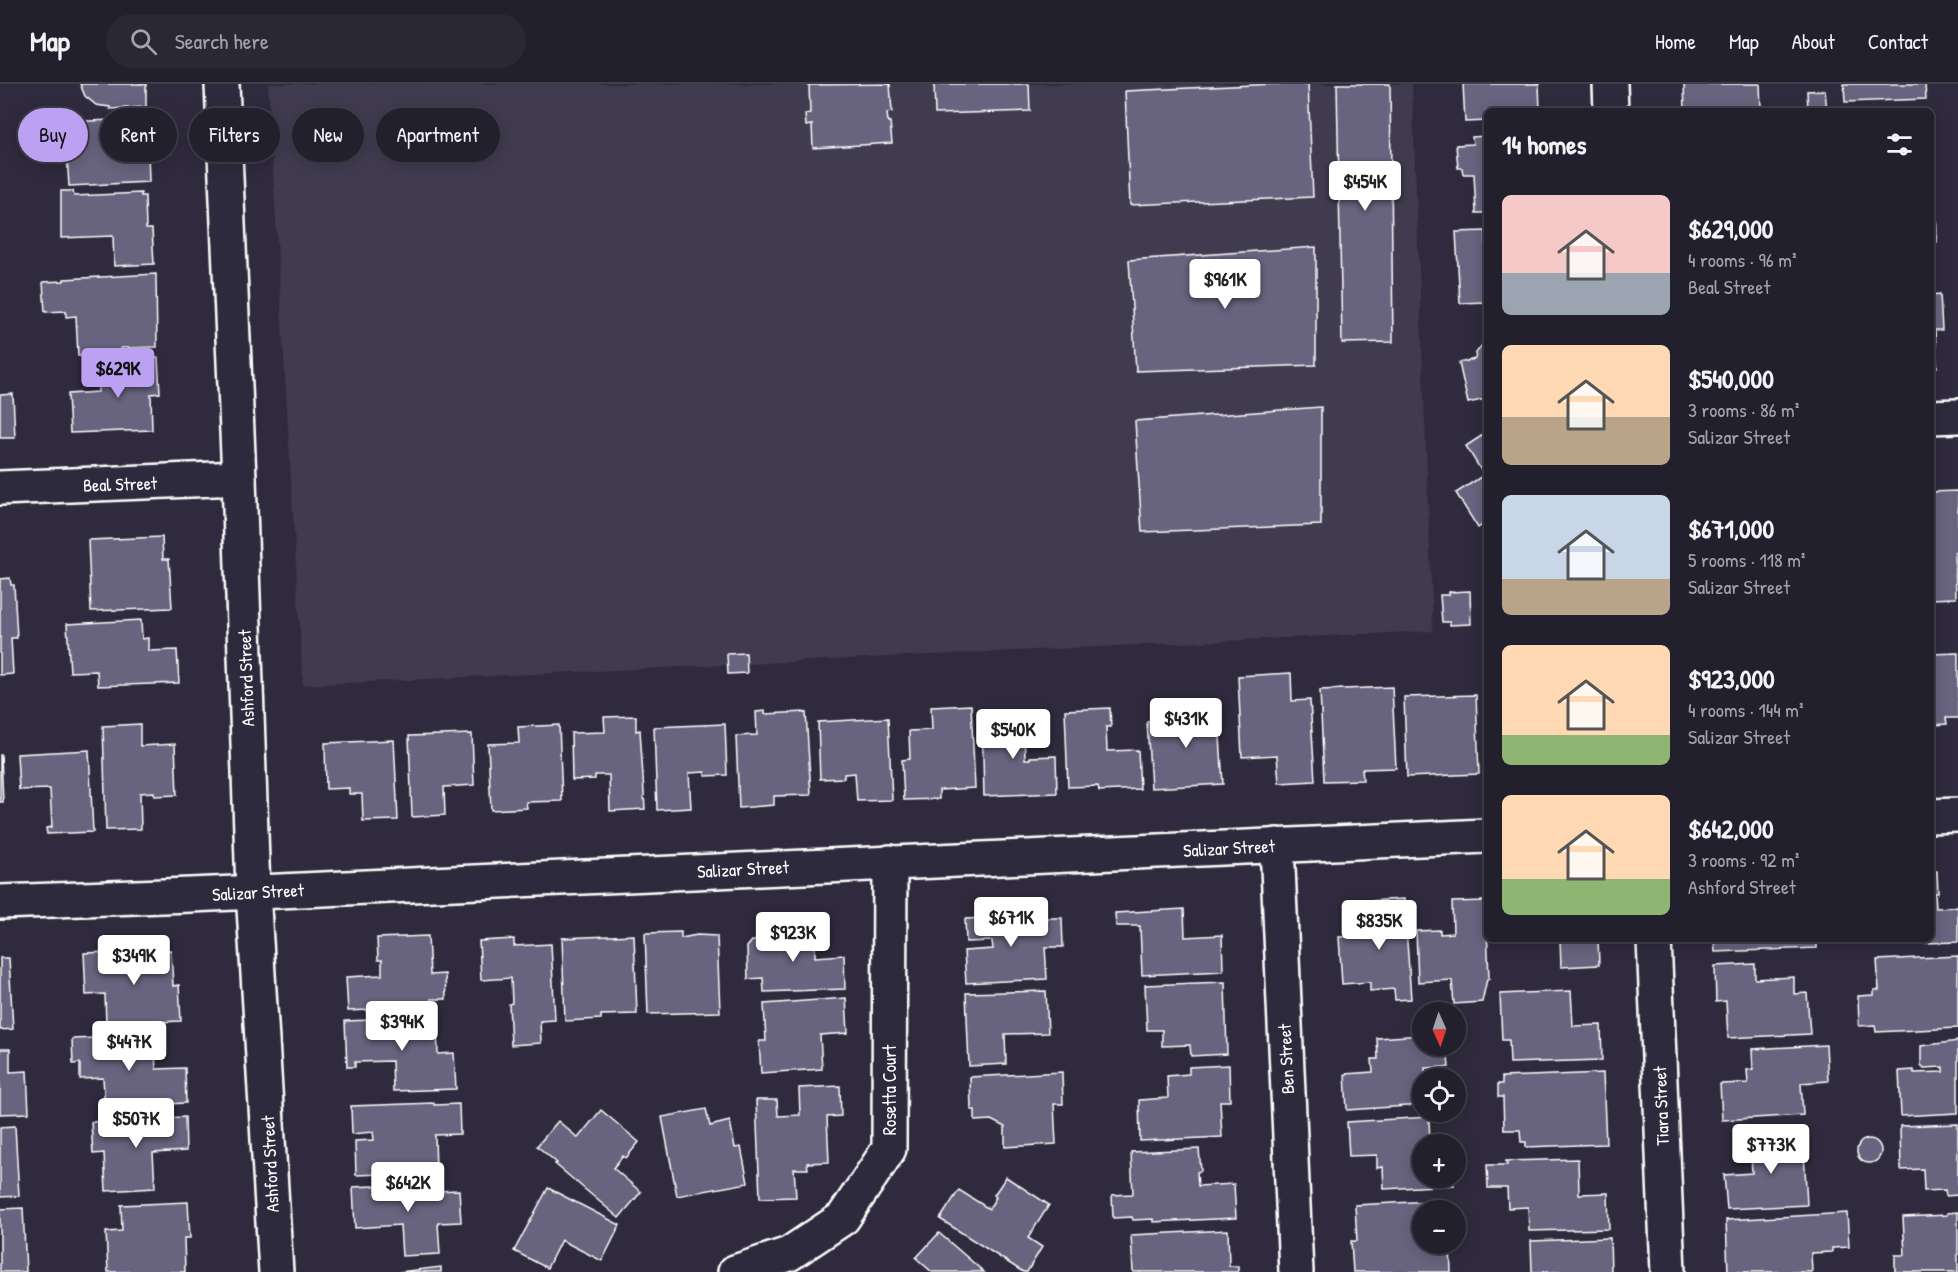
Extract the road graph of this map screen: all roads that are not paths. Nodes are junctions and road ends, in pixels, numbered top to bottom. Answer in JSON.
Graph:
{"nodes":[{"id":1,"x":222,"y":84,"type":"edge"},
{"id":2,"x":1610,"y":84,"type":"edge"},
{"id":3,"x":1611,"y":108,"type":"edge"},
{"id":4,"x":1958,"y":416,"type":"edge"},
{"id":5,"x":1934,"y":417,"type":"edge"},
{"id":6,"x":239,"y":478,"type":"junction"},
{"id":7,"x":0,"y":488,"type":"edge"},
{"id":8,"x":1958,"y":815,"type":"edge"},
{"id":9,"x":1934,"y":816,"type":"edge"},
{"id":10,"x":1484,"y":836,"type":"edge"},
{"id":11,"x":1276,"y":846,"type":"junction"},
{"id":12,"x":890,"y":862,"type":"junction"},
{"id":13,"x":254,"y":891,"type":"junction"},
{"id":14,"x":0,"y":902,"type":"edge"},
{"id":15,"x":1654,"y":942,"type":"edge"},
{"id":16,"x":276,"y":1272,"type":"edge"},
{"id":17,"x":735,"y":1272,"type":"edge"},
{"id":18,"x":1296,"y":1272,"type":"edge"},
{"id":19,"x":1668,"y":1272,"type":"edge"}],
"edges":[{"from":1,"to":6,"type":"street","name":"Ashford Street"},
{"from":2,"to":3,"type":"street"},
{"from":4,"to":5,"type":"street"},
{"from":6,"to":7,"type":"street","name":"Beal Street"},
{"from":6,"to":13,"type":"street","name":"Ashford Street"},
{"from":8,"to":9,"type":"street"},
{"from":10,"to":11,"type":"street","name":"Salizar Street"},
{"from":11,"to":12,"type":"street","name":"Salizar Street"},
{"from":11,"to":18,"type":"street","name":"Ben Street"},
{"from":12,"to":13,"type":"street","name":"Salizar Street"},
{"from":12,"to":17,"type":"street","name":"Rosetta Court"},
{"from":13,"to":14,"type":"street","name":"Salizar Street"},
{"from":13,"to":16,"type":"street","name":"Ashford Street"},
{"from":15,"to":19,"type":"street","name":"Tiara Street"}]}
